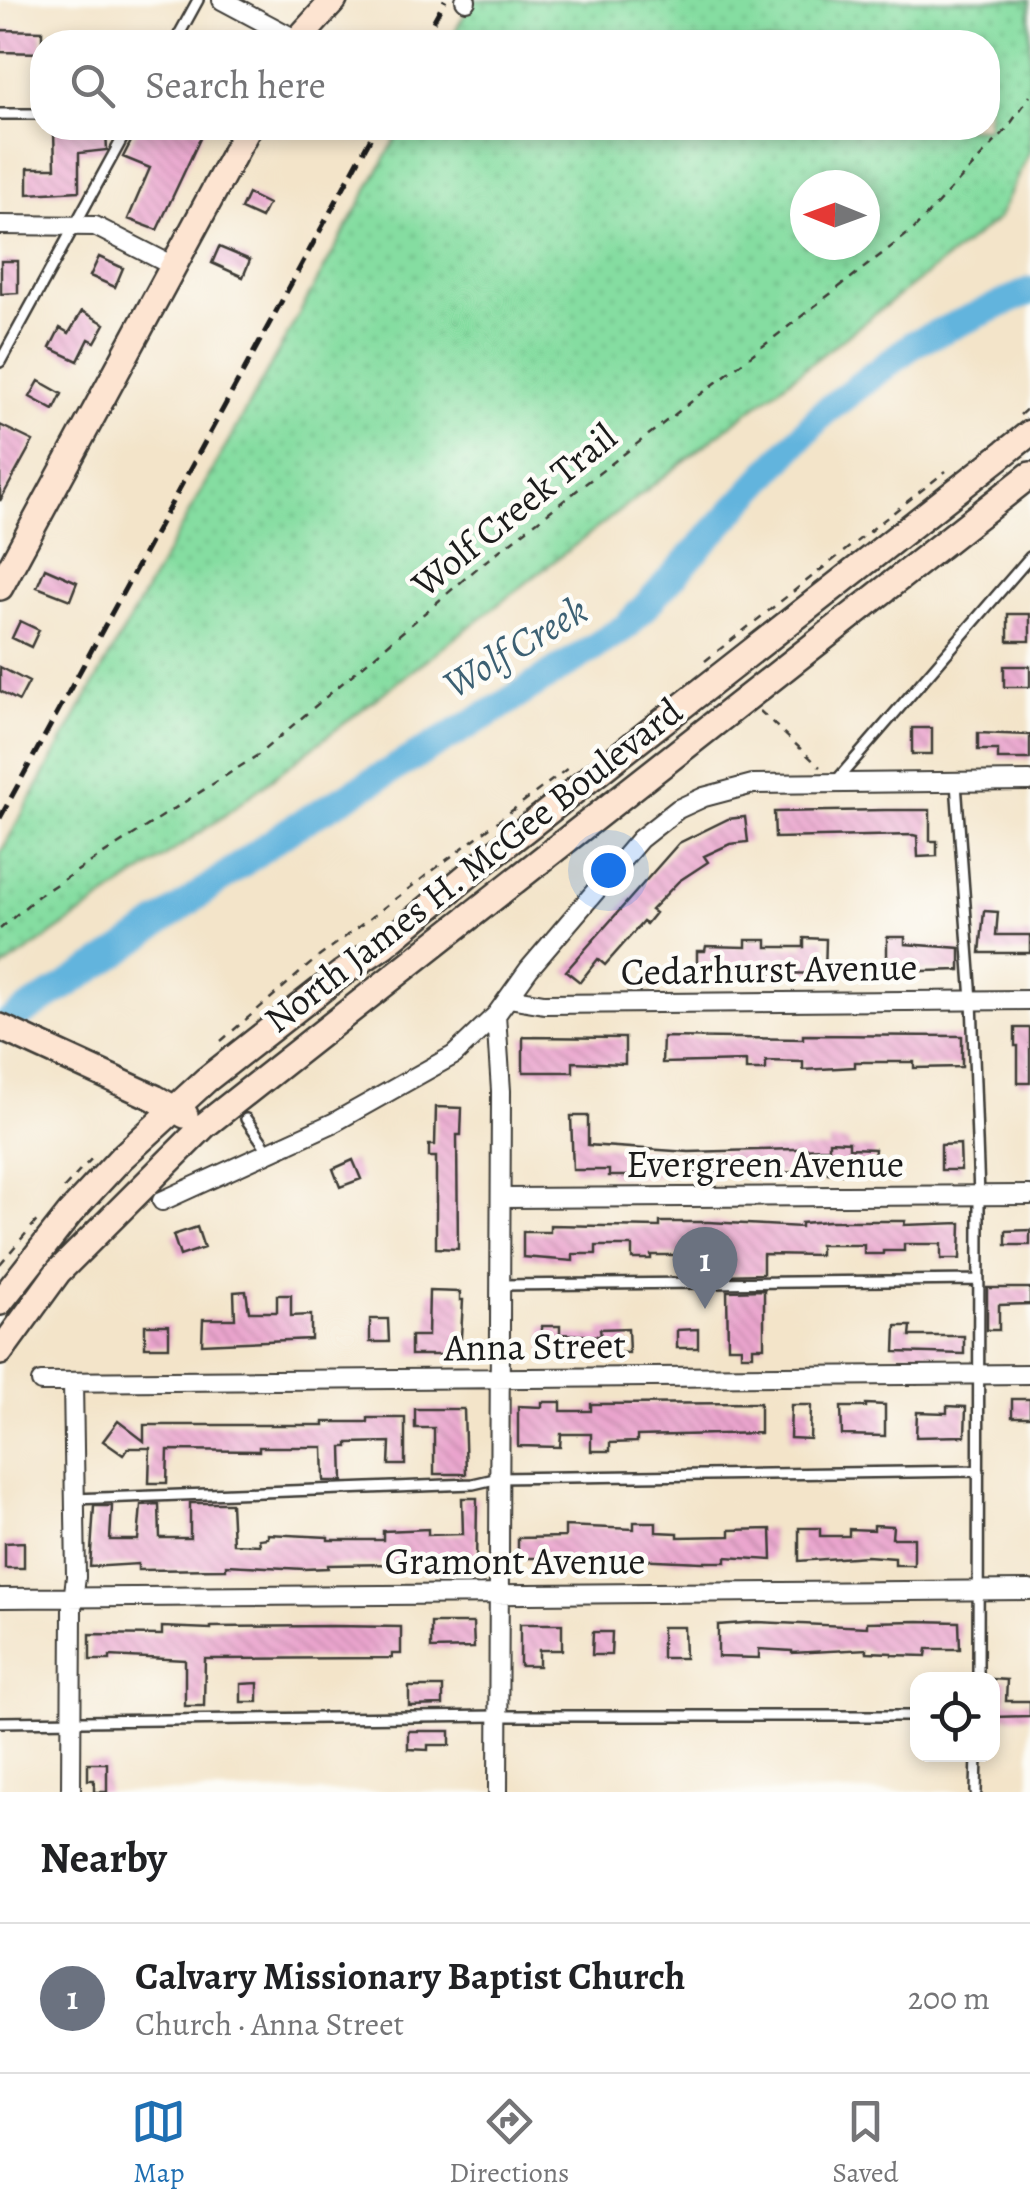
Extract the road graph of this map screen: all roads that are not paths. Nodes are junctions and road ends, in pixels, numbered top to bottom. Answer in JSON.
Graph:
{"nodes":[{"id":1,"x":198,"y":0,"type":"edge"},
{"id":2,"x":222,"y":0,"type":"edge"},
{"id":3,"x":334,"y":0,"type":"edge"},
{"id":4,"x":181,"y":30,"type":"edge"},
{"id":5,"x":276,"y":30,"type":"edge"},
{"id":6,"x":306,"y":30,"type":"edge"},
{"id":7,"x":0,"y":114,"type":"edge"},
{"id":8,"x":30,"y":114,"type":"edge"},
{"id":9,"x":121,"y":140,"type":"edge"},
{"id":10,"x":241,"y":140,"type":"edge"},
{"id":11,"x":75,"y":225,"type":"junction"},
{"id":12,"x":0,"y":226,"type":"edge"},
{"id":13,"x":173,"y":266,"type":"junction"},
{"id":14,"x":0,"y":362,"type":"edge"},
{"id":15,"x":1030,"y":433,"type":"edge"},
{"id":16,"x":1030,"y":475,"type":"edge"},
{"id":17,"x":1030,"y":557,"type":"edge"},
{"id":18,"x":3,"y":573,"type":"edge"},
{"id":19,"x":955,"y":780,"type":"junction"},
{"id":20,"x":1030,"y":780,"type":"edge"},
{"id":21,"x":836,"y":781,"type":"junction"},
{"id":22,"x":509,"y":998,"type":"junction"},
{"id":23,"x":972,"y":1000,"type":"junction"},
{"id":24,"x":1030,"y":1000,"type":"edge"},
{"id":25,"x":496,"y":1015,"type":"junction"},
{"id":26,"x":0,"y":1027,"type":"edge"},
{"id":27,"x":173,"y":1108,"type":"junction"},
{"id":28,"x":246,"y":1119,"type":"dead end"},
{"id":29,"x":205,"y":1126,"type":"junction"},
{"id":30,"x":270,"y":1153,"type":"junction"},
{"id":31,"x":1030,"y":1195,"type":"edge"},
{"id":32,"x":980,"y":1196,"type":"junction"},
{"id":33,"x":500,"y":1198,"type":"junction"},
{"id":34,"x":162,"y":1201,"type":"dead end"},
{"id":35,"x":979,"y":1280,"type":"junction"},
{"id":36,"x":500,"y":1285,"type":"junction"},
{"id":37,"x":0,"y":1302,"type":"edge"},
{"id":38,"x":0,"y":1352,"type":"edge"},
{"id":39,"x":1030,"y":1374,"type":"edge"},
{"id":40,"x":979,"y":1375,"type":"junction"},
{"id":41,"x":499,"y":1378,"type":"junction"},
{"id":42,"x":41,"y":1382,"type":"dead end"},
{"id":43,"x":74,"y":1382,"type":"junction"},
{"id":44,"x":979,"y":1471,"type":"junction"},
{"id":45,"x":499,"y":1478,"type":"junction"},
{"id":46,"x":74,"y":1498,"type":"junction"},
{"id":47,"x":978,"y":1590,"type":"junction"},
{"id":48,"x":1030,"y":1590,"type":"edge"},
{"id":49,"x":499,"y":1594,"type":"junction"},
{"id":50,"x":74,"y":1597,"type":"junction"},
{"id":51,"x":0,"y":1598,"type":"edge"},
{"id":52,"x":978,"y":1672,"type":"edge"},
{"id":53,"x":499,"y":1716,"type":"junction"},
{"id":54,"x":910,"y":1716,"type":"edge"},
{"id":55,"x":0,"y":1722,"type":"edge"},
{"id":56,"x":70,"y":1722,"type":"junction"},
{"id":57,"x":977,"y":1762,"type":"edge"},
{"id":58,"x":71,"y":1792,"type":"edge"},
{"id":59,"x":498,"y":1792,"type":"edge"},
{"id":60,"x":976,"y":1792,"type":"edge"}],
"edges":[{"from":1,"to":4,"type":"lane"},
{"from":2,"to":5,"type":"street"},
{"from":3,"to":6,"type":"main road"},
{"from":7,"to":8,"type":"lane"},
{"from":9,"to":11,"type":"lane"},
{"from":10,"to":13,"type":"main road"},
{"from":11,"to":12,"type":"street"},
{"from":11,"to":13,"type":"street"},
{"from":11,"to":14,"type":"lane"},
{"from":13,"to":18,"type":"main road"},
{"from":15,"to":27,"type":"main road","name":"North James H. McGee Boulevard"},
{"from":16,"to":29,"type":"main road","name":"North James H. McGee Boulevard"},
{"from":17,"to":21,"type":"lane"},
{"from":19,"to":20,"type":"street"},
{"from":19,"to":21,"type":"street"},
{"from":19,"to":23,"type":"lane"},
{"from":21,"to":22,"type":"street"},
{"from":22,"to":23,"type":"street","name":"Cedarhurst Avenue"},
{"from":22,"to":25,"type":"street"},
{"from":23,"to":24,"type":"street","name":"Cedarhurst Avenue"},
{"from":23,"to":32,"type":"lane"},
{"from":25,"to":30,"type":"street"},
{"from":25,"to":33,"type":"street"},
{"from":26,"to":27,"type":"main road"},
{"from":27,"to":29,"type":"main road"},
{"from":27,"to":37,"type":"main road","name":"North James H. McGee Boulevard"},
{"from":28,"to":30,"type":"lane"},
{"from":29,"to":38,"type":"main road","name":"North James H. McGee Boulevard"},
{"from":30,"to":34,"type":"street"},
{"from":31,"to":32,"type":"street","name":"Evergreen Avenue"},
{"from":32,"to":33,"type":"street","name":"Evergreen Avenue"},
{"from":32,"to":35,"type":"lane"},
{"from":33,"to":36,"type":"street"},
{"from":35,"to":36,"type":"lane"},
{"from":35,"to":40,"type":"lane"},
{"from":36,"to":41,"type":"street"},
{"from":39,"to":40,"type":"street","name":"Anna Street"},
{"from":40,"to":41,"type":"street","name":"Anna Street"},
{"from":40,"to":44,"type":"lane"},
{"from":41,"to":43,"type":"street","name":"Anna Street"},
{"from":41,"to":45,"type":"street"},
{"from":42,"to":43,"type":"street","name":"Anna Street"},
{"from":43,"to":46,"type":"street"},
{"from":44,"to":45,"type":"lane"},
{"from":44,"to":47,"type":"lane"},
{"from":45,"to":46,"type":"lane"},
{"from":45,"to":49,"type":"street"},
{"from":46,"to":50,"type":"street"},
{"from":47,"to":48,"type":"street","name":"Gramont Avenue"},
{"from":47,"to":49,"type":"street","name":"Gramont Avenue"},
{"from":47,"to":52,"type":"lane"},
{"from":49,"to":50,"type":"street","name":"Gramont Avenue"},
{"from":49,"to":53,"type":"street"},
{"from":50,"to":51,"type":"street","name":"Gramont Avenue"},
{"from":50,"to":56,"type":"street"},
{"from":53,"to":54,"type":"lane"},
{"from":53,"to":56,"type":"lane"},
{"from":53,"to":59,"type":"street"},
{"from":55,"to":56,"type":"lane"},
{"from":56,"to":58,"type":"street"},
{"from":57,"to":60,"type":"lane"}]}
